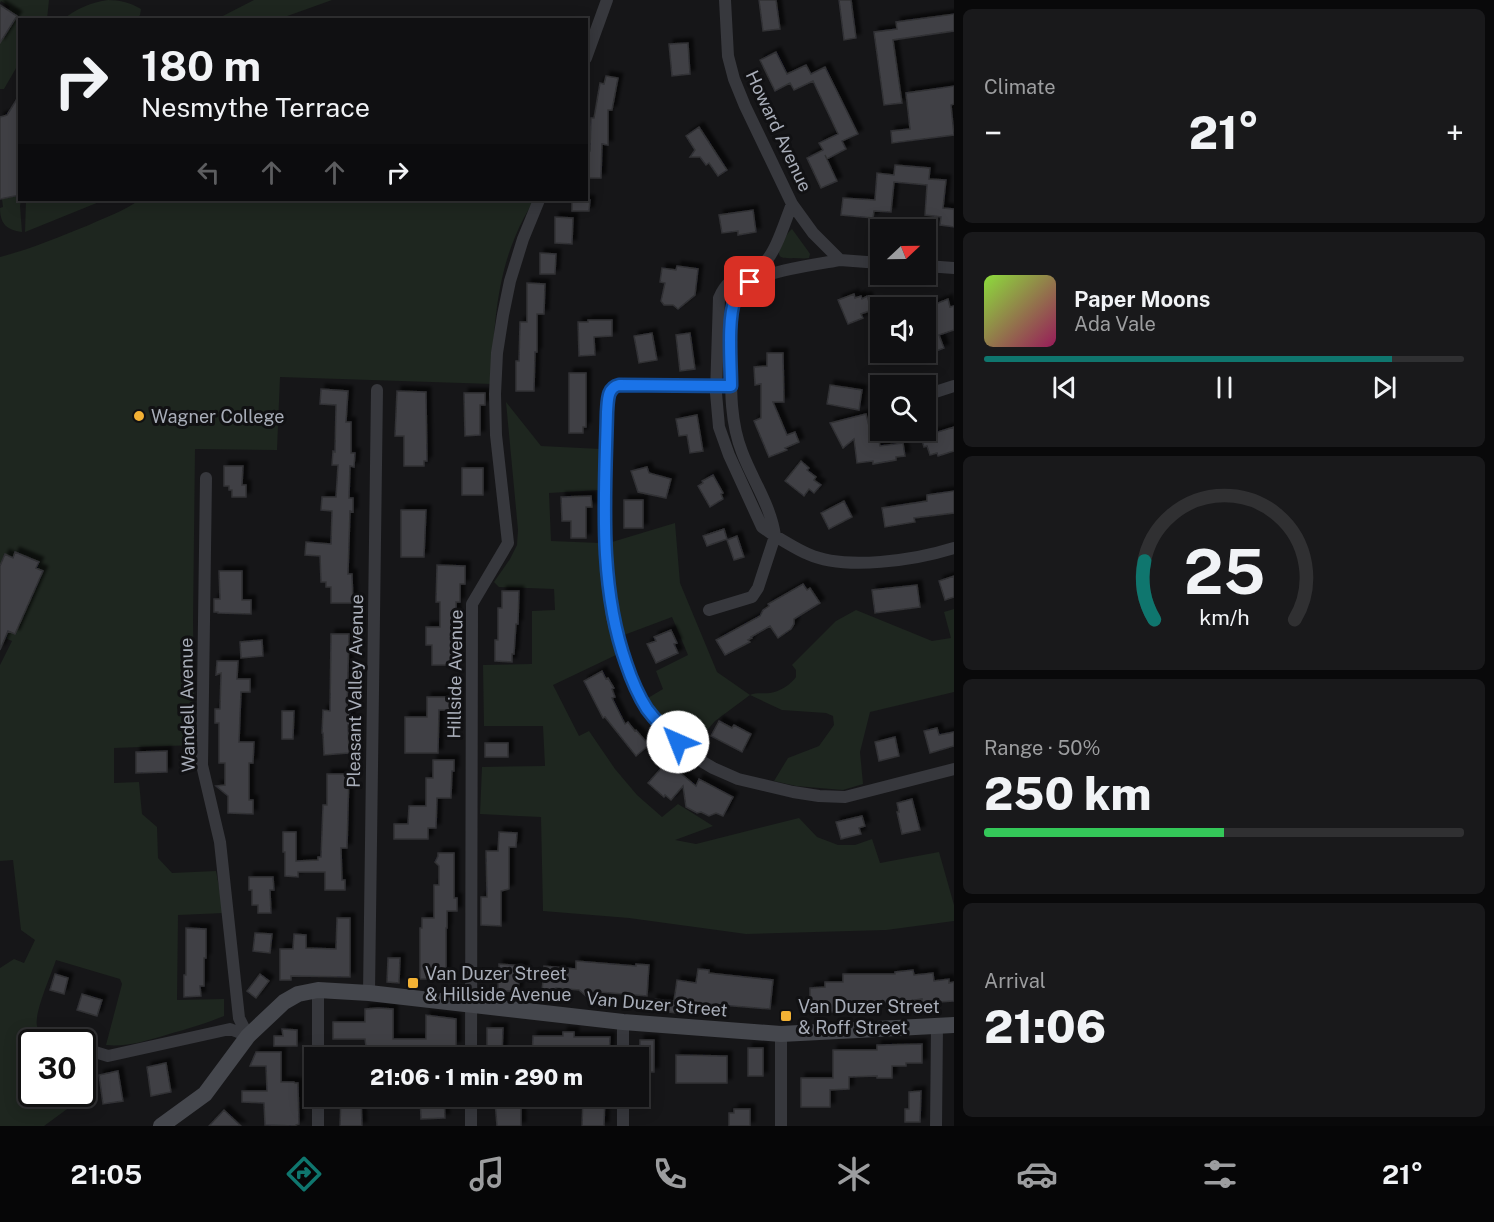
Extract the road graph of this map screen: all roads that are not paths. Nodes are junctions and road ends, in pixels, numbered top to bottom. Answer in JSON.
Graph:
{"nodes":[{"id":1,"x":607,"y":0,"type":"edge"},
{"id":2,"x":725,"y":0,"type":"edge"},
{"id":3,"x":588,"y":52,"type":"edge"},
{"id":4,"x":539,"y":201,"type":"edge"},
{"id":5,"x":792,"y":204,"type":"junction"},
{"id":6,"x":840,"y":260,"type":"junction"},
{"id":7,"x":870,"y":262,"type":"edge"},
{"id":8,"x":936,"y":267,"type":"edge"},
{"id":9,"x":954,"y":268,"type":"edge"},
{"id":10,"x":759,"y":272,"type":"junction"},
{"id":11,"x":716,"y":385,"type":"junction"},
{"id":12,"x":731,"y":386,"type":"junction"},
{"id":13,"x":954,"y":386,"type":"edge"},
{"id":14,"x":377,"y":390,"type":"dead end"},
{"id":15,"x":936,"y":392,"type":"edge"},
{"id":16,"x":738,"y":441,"type":"junction"},
{"id":17,"x":725,"y":446,"type":"junction"},
{"id":18,"x":206,"y":478,"type":"dead end"},
{"id":19,"x":775,"y":536,"type":"junction"},
{"id":20,"x":954,"y":548,"type":"edge"},
{"id":21,"x":710,"y":610,"type":"dead end"},
{"id":22,"x":954,"y":769,"type":"edge"},
{"id":23,"x":318,"y":990,"type":"junction"},
{"id":24,"x":369,"y":993,"type":"junction"},
{"id":25,"x":471,"y":1005,"type":"junction"},
{"id":26,"x":623,"y":1022,"type":"junction"},
{"id":27,"x":946,"y":1026,"type":"edge"},
{"id":28,"x":781,"y":1034,"type":"junction"},
{"id":29,"x":248,"y":1036,"type":"junction"},
{"id":30,"x":318,"y":1047,"type":"edge"},
{"id":31,"x":471,"y":1047,"type":"edge"},
{"id":32,"x":623,"y":1047,"type":"edge"},
{"id":33,"x":96,"y":1052,"type":"edge"},
{"id":34,"x":318,"y":1107,"type":"edge"},
{"id":35,"x":471,"y":1107,"type":"edge"},
{"id":36,"x":623,"y":1107,"type":"edge"},
{"id":37,"x":162,"y":1126,"type":"edge"},
{"id":38,"x":318,"y":1126,"type":"edge"},
{"id":39,"x":471,"y":1126,"type":"edge"},
{"id":40,"x":623,"y":1126,"type":"edge"},
{"id":41,"x":781,"y":1126,"type":"edge"},
{"id":42,"x":936,"y":1126,"type":"edge"}],
"edges":[{"from":1,"to":3,"type":"street"},
{"from":2,"to":5,"type":"street","name":"Howard Avenue"},
{"from":4,"to":25,"type":"street","name":"Hillside Avenue"},
{"from":5,"to":6,"type":"street","name":"Howard Avenue"},
{"from":5,"to":10,"type":"street"},
{"from":6,"to":7,"type":"street"},
{"from":6,"to":10,"type":"street"},
{"from":8,"to":9,"type":"street"},
{"from":10,"to":11,"type":"street"},
{"from":10,"to":12,"type":"street"},
{"from":11,"to":12,"type":"street"},
{"from":11,"to":17,"type":"street"},
{"from":11,"to":22,"type":"street"},
{"from":12,"to":16,"type":"street"},
{"from":13,"to":15,"type":"street"},
{"from":14,"to":24,"type":"street","name":"Pleasant Valley Avenue"},
{"from":16,"to":17,"type":"street"},
{"from":16,"to":19,"type":"street"},
{"from":17,"to":19,"type":"street"},
{"from":18,"to":29,"type":"street","name":"Wandell Avenue"},
{"from":19,"to":20,"type":"street"},
{"from":19,"to":21,"type":"street"},
{"from":23,"to":24,"type":"main road","name":"Van Duzer Street"},
{"from":23,"to":29,"type":"main road","name":"Van Duzer Street"},
{"from":23,"to":30,"type":"street"},
{"from":24,"to":25,"type":"main road","name":"Van Duzer Street"},
{"from":25,"to":26,"type":"main road","name":"Van Duzer Street"},
{"from":25,"to":31,"type":"street","name":"Hillside Avenue"},
{"from":26,"to":28,"type":"main road","name":"Van Duzer Street"},
{"from":26,"to":32,"type":"street"},
{"from":27,"to":28,"type":"main road","name":"Van Duzer Street"},
{"from":27,"to":42,"type":"street"},
{"from":28,"to":41,"type":"street"},
{"from":29,"to":33,"type":"street"},
{"from":29,"to":37,"type":"main road","name":"Van Duzer Street"},
{"from":34,"to":38,"type":"street"},
{"from":35,"to":39,"type":"street"},
{"from":36,"to":40,"type":"street"}]}
